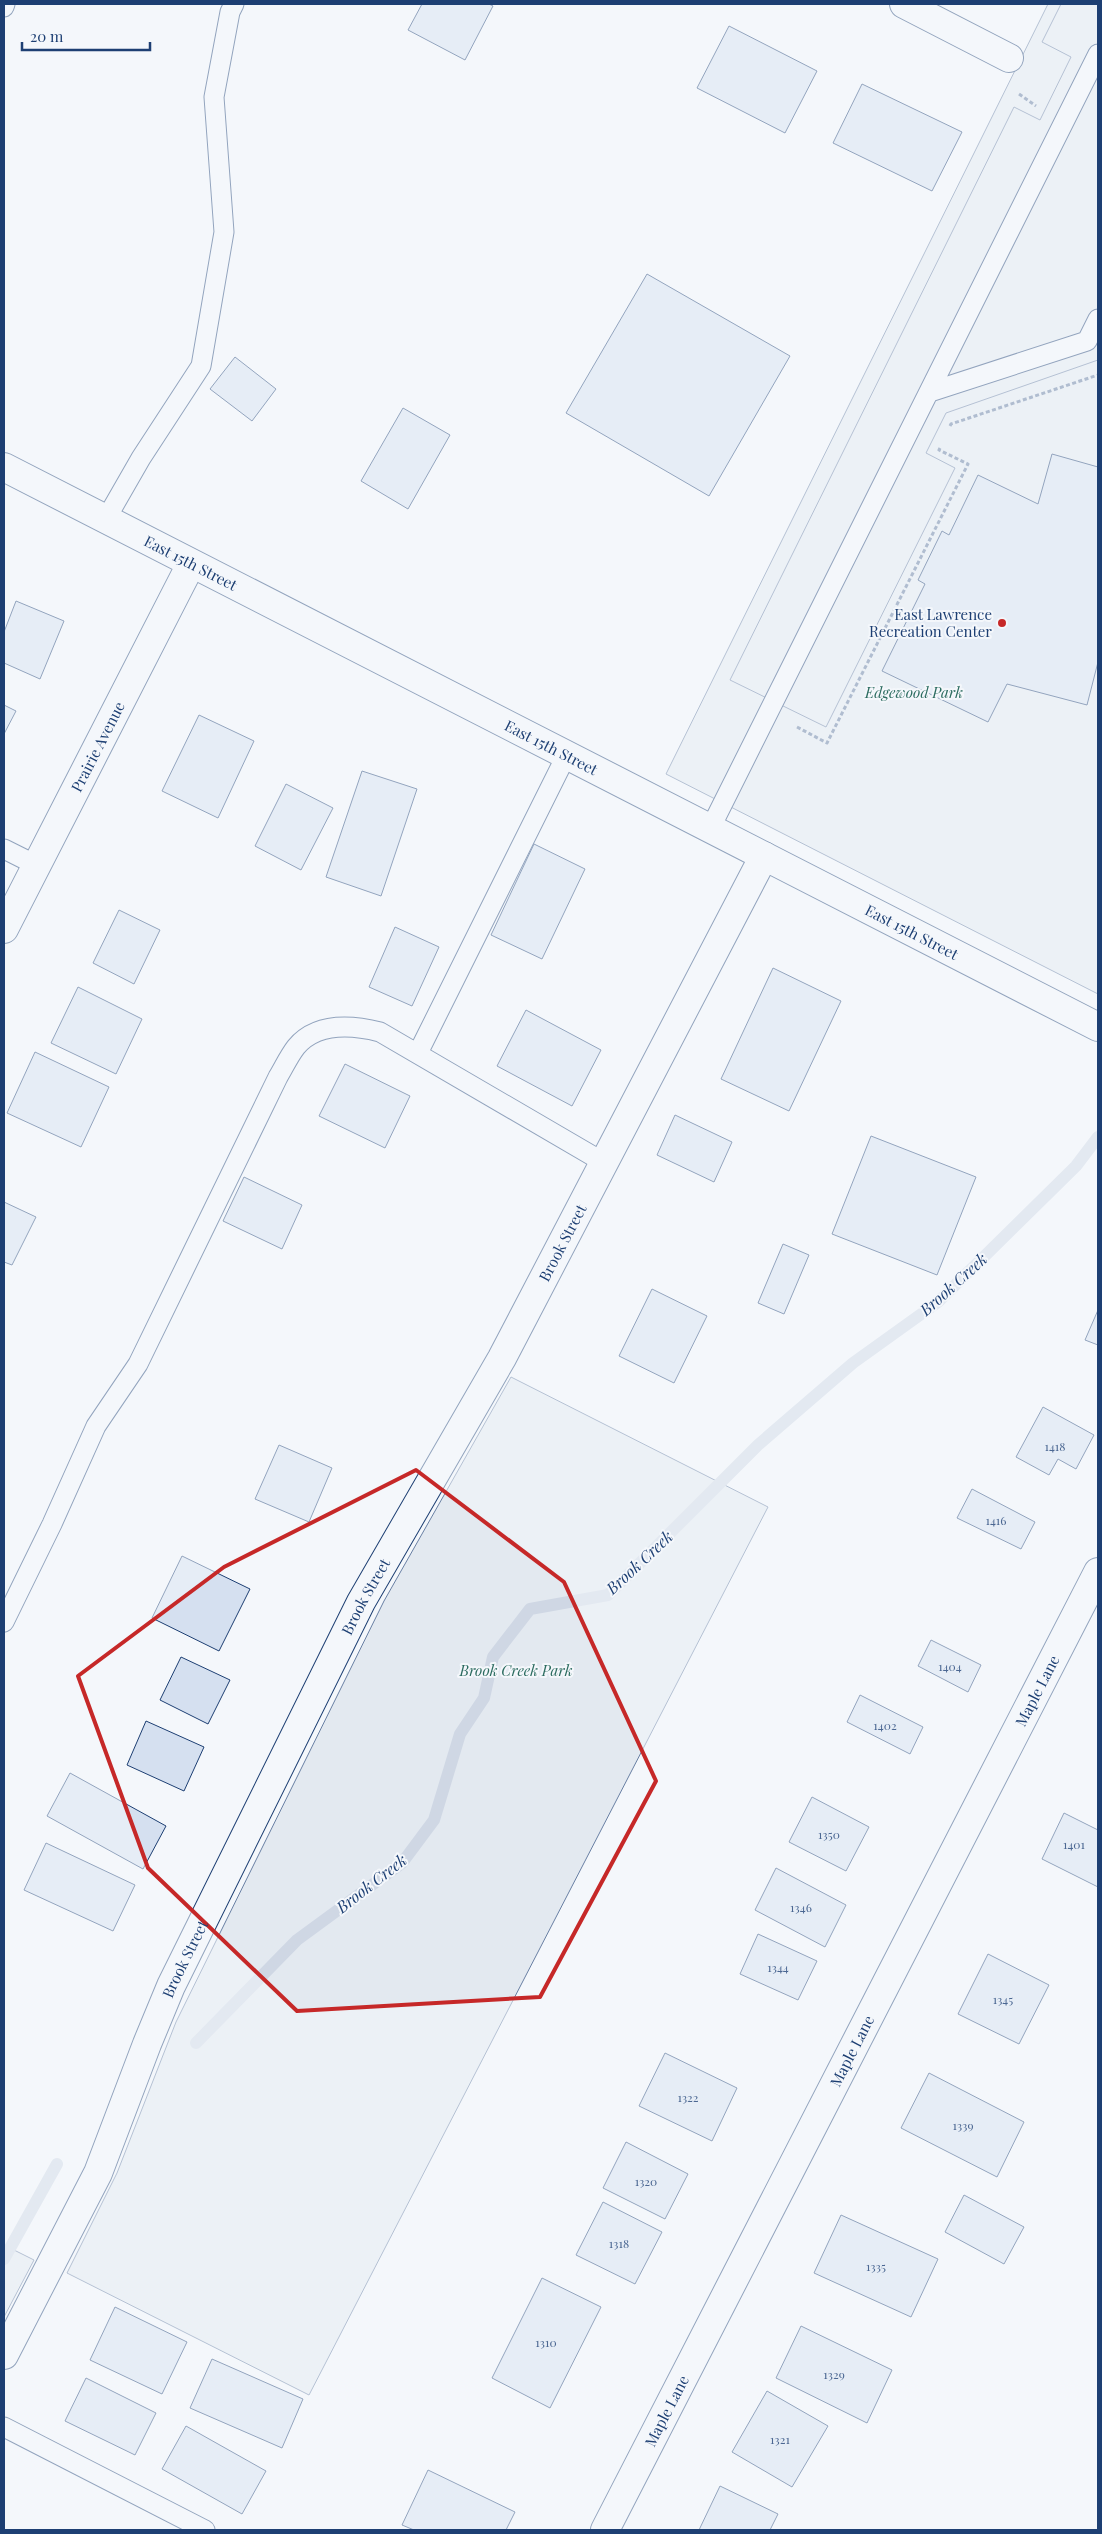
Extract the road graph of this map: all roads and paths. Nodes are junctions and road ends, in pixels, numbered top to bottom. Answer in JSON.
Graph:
{"nodes":[{"id":1,"x":6,"y":4,"type":"edge"},
{"id":2,"x":234,"y":4,"type":"edge"},
{"id":3,"x":904,"y":4,"type":"edge"},
{"id":4,"x":4,"y":7,"type":"edge"},
{"id":5,"x":1098,"y":54,"type":"edge"},
{"id":6,"x":1009,"y":58,"type":"dead end"},
{"id":7,"x":1098,"y":319,"type":"edge"},
{"id":8,"x":1098,"y":375,"type":"edge"},
{"id":9,"x":930,"y":392,"type":"junction"},
{"id":10,"x":947,"y":432,"type":"dead end"},
{"id":11,"x":943,"y":441,"type":"dead end"},
{"id":12,"x":4,"y":467,"type":"edge"},
{"id":13,"x":106,"y":520,"type":"junction"},
{"id":14,"x":191,"y":564,"type":"junction"},
{"id":15,"x":792,"y":736,"type":"dead end"},
{"id":16,"x":566,"y":756,"type":"junction"},
{"id":17,"x":710,"y":829,"type":"junction"},
{"id":18,"x":4,"y":849,"type":"edge"},
{"id":19,"x":764,"y":856,"type":"junction"},
{"id":20,"x":36,"y":866,"type":"junction"},
{"id":21,"x":4,"y":930,"type":"edge"},
{"id":22,"x":1098,"y":1027,"type":"edge"},
{"id":23,"x":418,"y":1053,"type":"junction"},
{"id":24,"x":603,"y":1162,"type":"junction"},
{"id":25,"x":1098,"y":1572,"type":"edge"},
{"id":26,"x":4,"y":1622,"type":"edge"},
{"id":27,"x":4,"y":2355,"type":"edge"},
{"id":28,"x":4,"y":2428,"type":"edge"},
{"id":29,"x":205,"y":2530,"type":"edge"},
{"id":30,"x":605,"y":2530,"type":"edge"}],
"edges":[{"from":1,"to":4,"type":"lane"},
{"from":2,"to":13,"type":"lane"},
{"from":3,"to":6,"type":"street"},
{"from":5,"to":9,"type":"lane"},
{"from":7,"to":9,"type":"lane"},
{"from":8,"to":10,"type":"path"},
{"from":9,"to":17,"type":"lane"},
{"from":11,"to":15,"type":"path"},
{"from":12,"to":13,"type":"street","name":"East 15th Street"},
{"from":13,"to":14,"type":"street","name":"East 15th Street"},
{"from":14,"to":16,"type":"street","name":"East 15th Street"},
{"from":14,"to":20,"type":"street","name":"Prairie Avenue"},
{"from":16,"to":17,"type":"street","name":"East 15th Street"},
{"from":16,"to":23,"type":"lane"},
{"from":17,"to":19,"type":"street","name":"East 15th Street"},
{"from":18,"to":20,"type":"lane"},
{"from":19,"to":22,"type":"street","name":"East 15th Street"},
{"from":19,"to":24,"type":"street","name":"Brook Street"},
{"from":20,"to":21,"type":"street","name":"Prairie Avenue"},
{"from":23,"to":24,"type":"lane"},
{"from":23,"to":26,"type":"lane"},
{"from":24,"to":27,"type":"street","name":"Brook Street"},
{"from":25,"to":30,"type":"street","name":"Maple Lane"},
{"from":28,"to":29,"type":"lane"}]}
